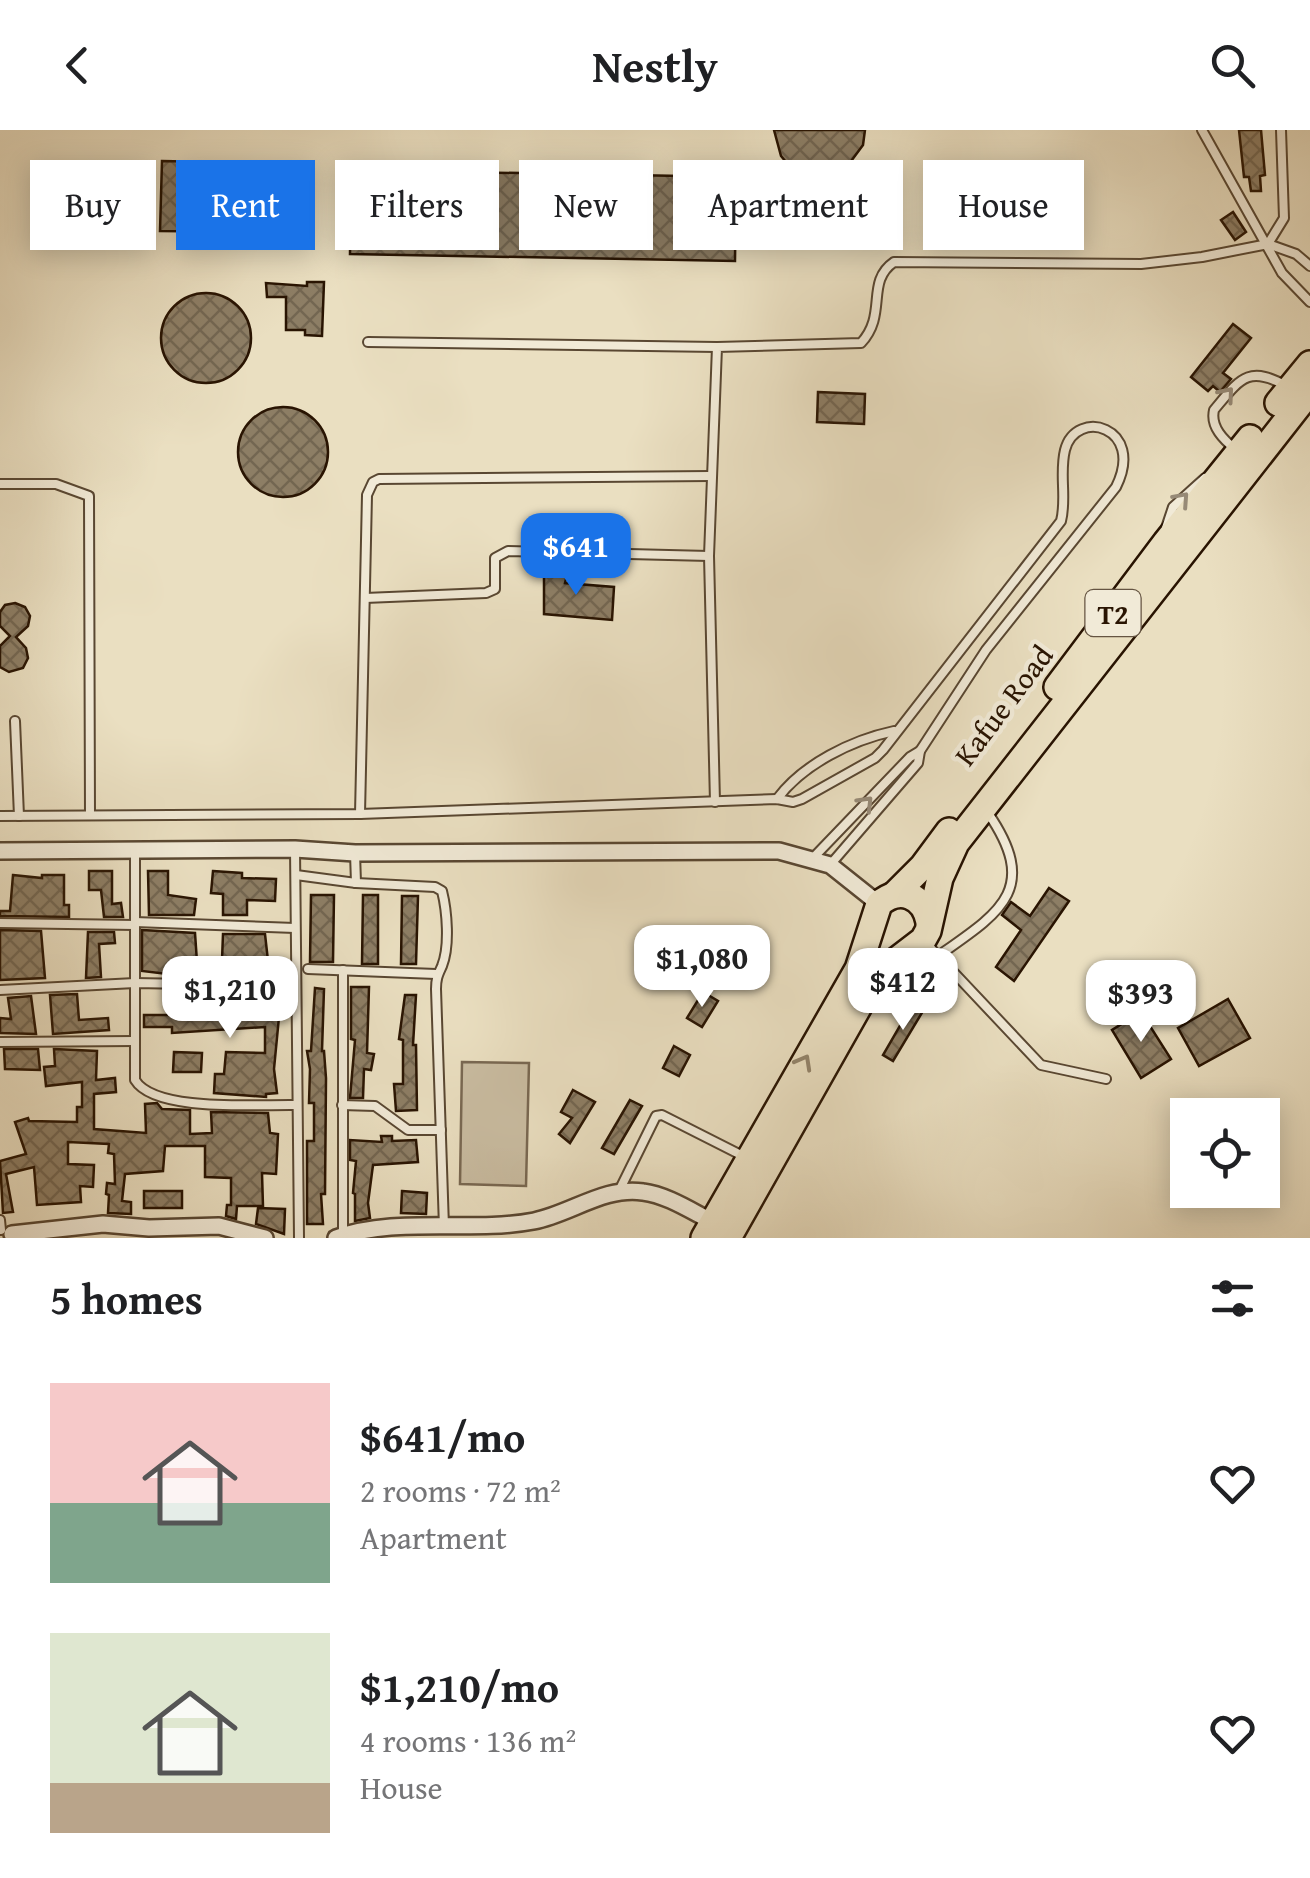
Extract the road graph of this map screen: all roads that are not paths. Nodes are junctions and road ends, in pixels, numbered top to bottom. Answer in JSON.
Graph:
{"nodes":[{"id":1,"x":1202,"y":130,"type":"edge"},
{"id":2,"x":1281,"y":130,"type":"edge"},
{"id":3,"x":1268,"y":244,"type":"junction"},
{"id":4,"x":1310,"y":266,"type":"edge"},
{"id":5,"x":1310,"y":302,"type":"edge"},
{"id":6,"x":368,"y":342,"type":"dead end"},
{"id":7,"x":717,"y":347,"type":"junction"},
{"id":8,"x":1310,"y":364,"type":"edge"},
{"id":9,"x":1305,"y":392,"type":"edge"},
{"id":10,"x":1237,"y":462,"type":"junction"},
{"id":11,"x":710,"y":476,"type":"junction"},
{"id":12,"x":0,"y":484,"type":"edge"},
{"id":13,"x":709,"y":556,"type":"junction"},
{"id":14,"x":365,"y":598,"type":"junction"},
{"id":15,"x":15,"y":721,"type":"dead end"},
{"id":16,"x":894,"y":732,"type":"junction"},
{"id":17,"x":920,"y":751,"type":"junction"},
{"id":18,"x":777,"y":798,"type":"junction"},
{"id":19,"x":715,"y":802,"type":"junction"},
{"id":20,"x":985,"y":809,"type":"junction"},
{"id":21,"x":360,"y":814,"type":"junction"},
{"id":22,"x":90,"y":815,"type":"junction"},
{"id":23,"x":0,"y":816,"type":"edge"},
{"id":24,"x":19,"y":816,"type":"junction"},
{"id":25,"x":295,"y":848,"type":"junction"},
{"id":26,"x":0,"y":851,"type":"edge"},
{"id":27,"x":135,"y":852,"type":"junction"},
{"id":28,"x":355,"y":853,"type":"junction"},
{"id":29,"x":813,"y":858,"type":"junction"},
{"id":30,"x":830,"y":865,"type":"junction"},
{"id":31,"x":296,"y":875,"type":"junction"},
{"id":32,"x":356,"y":884,"type":"junction"},
{"id":33,"x":882,"y":907,"type":"junction"},
{"id":34,"x":135,"y":923,"type":"junction"},
{"id":35,"x":0,"y":924,"type":"edge"},
{"id":36,"x":295,"y":928,"type":"junction"},
{"id":37,"x":924,"y":942,"type":"junction"},
{"id":38,"x":308,"y":969,"type":"dead end"},
{"id":39,"x":343,"y":970,"type":"junction"},
{"id":40,"x":436,"y":974,"type":"junction"},
{"id":41,"x":135,"y":983,"type":"junction"},
{"id":42,"x":295,"y":986,"type":"junction"},
{"id":43,"x":0,"y":990,"type":"edge"},
{"id":44,"x":0,"y":1042,"type":"edge"},
{"id":45,"x":135,"y":1042,"type":"junction"},
{"id":46,"x":1106,"y":1078,"type":"dead end"},
{"id":47,"x":342,"y":1104,"type":"junction"},
{"id":48,"x":296,"y":1105,"type":"junction"},
{"id":49,"x":441,"y":1130,"type":"junction"},
{"id":50,"x":751,"y":1160,"type":"junction"},
{"id":51,"x":619,"y":1192,"type":"junction"},
{"id":52,"x":444,"y":1226,"type":"junction"},
{"id":53,"x":6,"y":1231,"type":"edge"},
{"id":54,"x":715,"y":1233,"type":"edge"},
{"id":55,"x":340,"y":1237,"type":"edge"},
{"id":56,"x":265,"y":1238,"type":"edge"},
{"id":57,"x":299,"y":1238,"type":"edge"}],
"edges":[{"from":1,"to":3,"type":"lane"},
{"from":2,"to":3,"type":"lane"},
{"from":3,"to":4,"type":"lane"},
{"from":3,"to":5,"type":"lane"},
{"from":3,"to":7,"type":"lane"},
{"from":6,"to":7,"type":"lane"},
{"from":7,"to":11,"type":"lane"},
{"from":8,"to":9,"type":"highway","name":"Kafue Road","number":"T2"},
{"from":9,"to":10,"type":"highway","name":"Kafue Road","number":"T2"},
{"from":10,"to":9,"type":"lane","one_way":true},
{"from":10,"to":20,"type":"highway","name":"Kafue Road","number":"T2"},
{"from":33,"to":10,"type":"highway","name":"Kafue Road","number":"T2","one_way":true},
{"from":11,"to":13,"type":"lane"},
{"from":11,"to":14,"type":"lane"},
{"from":12,"to":22,"type":"lane"},
{"from":13,"to":14,"type":"lane"},
{"from":13,"to":19,"type":"lane"},
{"from":14,"to":21,"type":"lane"},
{"from":15,"to":24,"type":"lane"},
{"from":16,"to":17,"type":"lane"},
{"from":16,"to":18,"type":"lane"},
{"from":16,"to":18,"type":"lane"},
{"from":29,"to":17,"type":"lane","one_way":true},
{"from":17,"to":30,"type":"lane"},
{"from":18,"to":19,"type":"lane"},
{"from":19,"to":21,"type":"lane"},
{"from":20,"to":37,"type":"highway","name":"Kafue Road","number":"T2"},
{"from":20,"to":37,"type":"lane"},
{"from":21,"to":22,"type":"lane"},
{"from":22,"to":24,"type":"lane"},
{"from":23,"to":24,"type":"lane"},
{"from":25,"to":27,"type":"street"},
{"from":25,"to":28,"type":"street"},
{"from":25,"to":31,"type":"lane"},
{"from":26,"to":27,"type":"street"},
{"from":27,"to":34,"type":"lane"},
{"from":28,"to":29,"type":"street"},
{"from":28,"to":32,"type":"lane"},
{"from":29,"to":30,"type":"street"},
{"from":30,"to":33,"type":"street"},
{"from":31,"to":32,"type":"lane"},
{"from":31,"to":36,"type":"lane"},
{"from":32,"to":40,"type":"lane"},
{"from":33,"to":37,"type":"highway"},
{"from":33,"to":37,"type":"highway"},
{"from":50,"to":33,"type":"highway","name":"Kafue Road","number":"T2","one_way":true},
{"from":34,"to":35,"type":"lane"},
{"from":34,"to":36,"type":"lane"},
{"from":34,"to":41,"type":"lane"},
{"from":36,"to":42,"type":"lane"},
{"from":37,"to":46,"type":"lane"},
{"from":37,"to":54,"type":"highway"},
{"from":38,"to":39,"type":"lane"},
{"from":39,"to":40,"type":"lane"},
{"from":39,"to":47,"type":"lane"},
{"from":40,"to":49,"type":"lane"},
{"from":41,"to":42,"type":"lane"},
{"from":41,"to":43,"type":"lane"},
{"from":41,"to":45,"type":"lane"},
{"from":42,"to":48,"type":"lane"},
{"from":44,"to":45,"type":"lane"},
{"from":45,"to":48,"type":"lane"},
{"from":47,"to":49,"type":"lane"},
{"from":47,"to":55,"type":"lane"},
{"from":48,"to":57,"type":"lane"},
{"from":49,"to":52,"type":"lane"},
{"from":50,"to":51,"type":"lane"},
{"from":50,"to":54,"type":"highway","name":"Kafue Road","number":"T2"},
{"from":51,"to":52,"type":"street"},
{"from":51,"to":54,"type":"street"},
{"from":52,"to":55,"type":"street"},
{"from":53,"to":56,"type":"street"}]}
